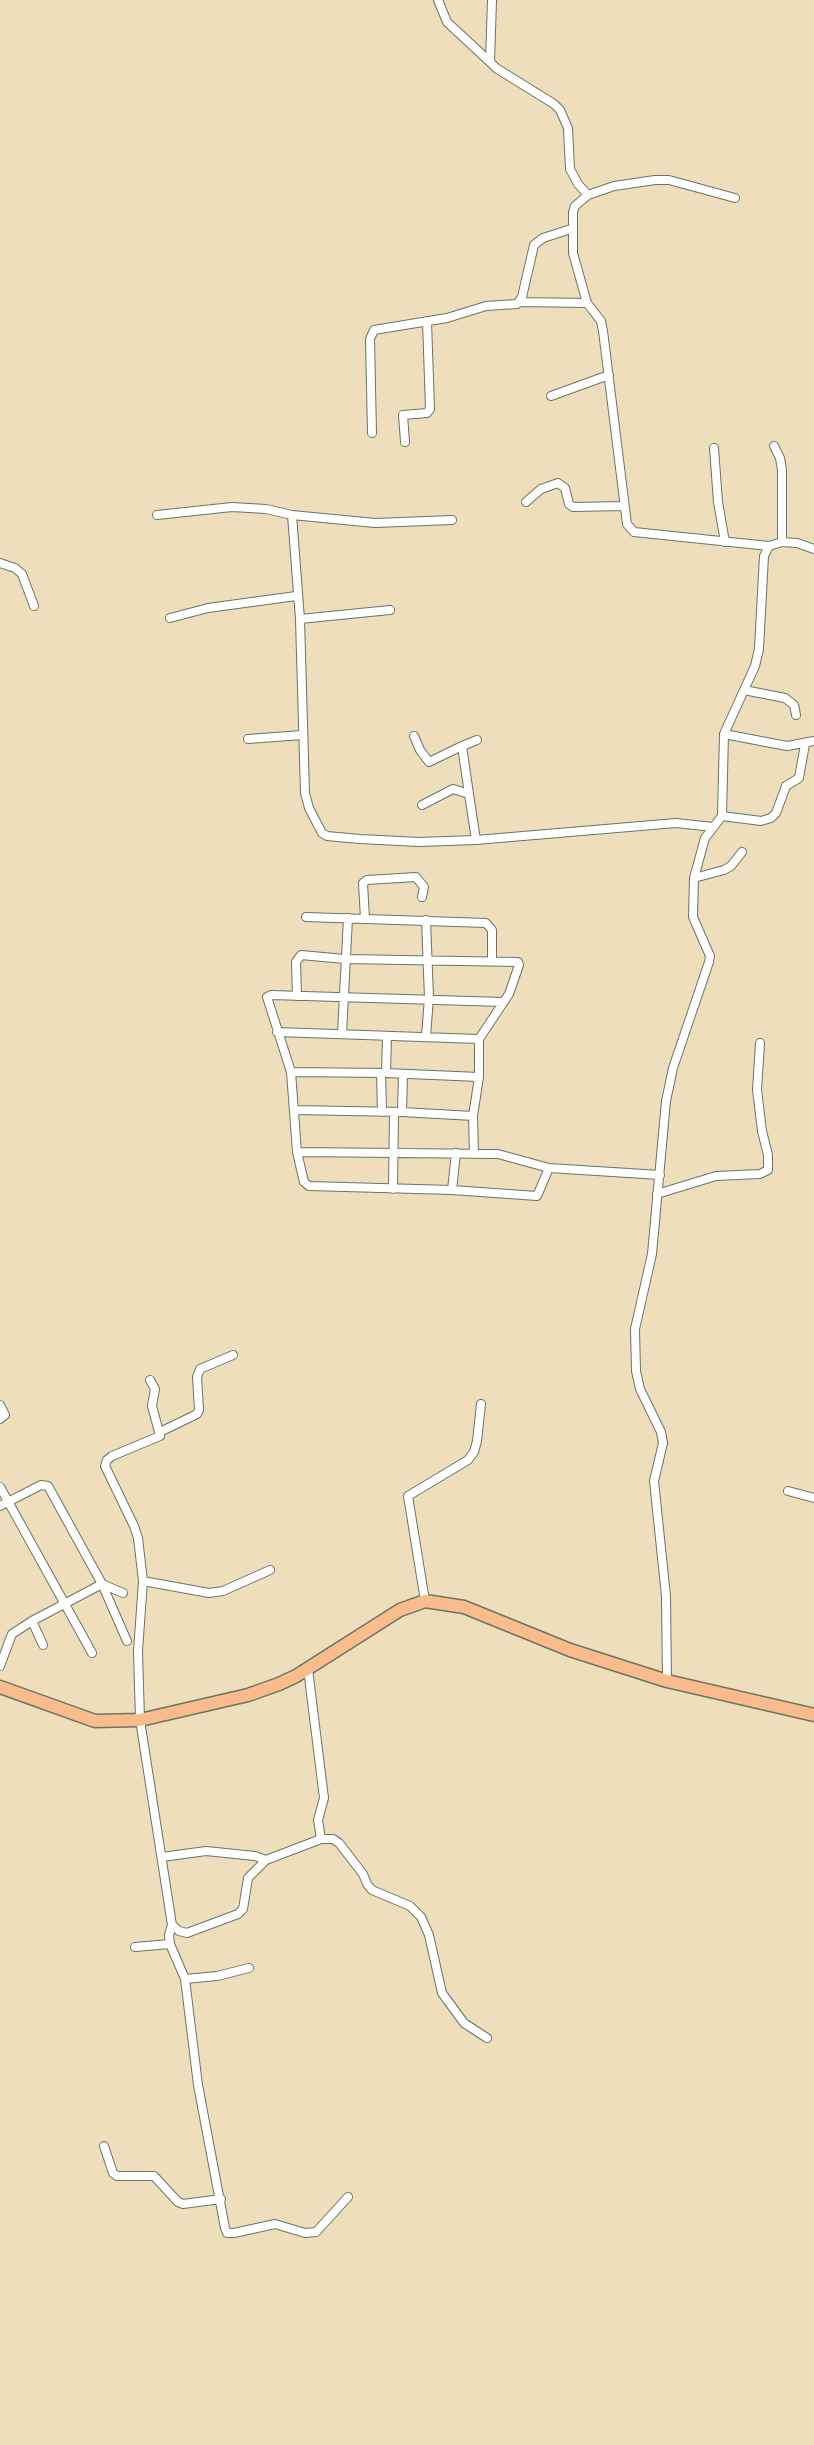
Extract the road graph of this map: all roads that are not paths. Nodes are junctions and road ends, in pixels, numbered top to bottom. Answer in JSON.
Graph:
{"nodes":[{"id":1,"x":438,"y":0,"type":"edge"},
{"id":2,"x":492,"y":0,"type":"edge"},
{"id":3,"x":490,"y":62,"type":"junction"},
{"id":4,"x":588,"y":195,"type":"junction"},
{"id":5,"x":735,"y":198,"type":"dead end"},
{"id":6,"x":571,"y":229,"type":"junction"},
{"id":7,"x":519,"y":302,"type":"junction"},
{"id":8,"x":587,"y":303,"type":"junction"},
{"id":9,"x":428,"y":321,"type":"junction"},
{"id":10,"x":609,"y":375,"type":"junction"},
{"id":11,"x":550,"y":396,"type":"dead end"},
{"id":12,"x":372,"y":433,"type":"dead end"},
{"id":13,"x":405,"y":442,"type":"dead end"},
{"id":14,"x":774,"y":446,"type":"dead end"},
{"id":15,"x":714,"y":448,"type":"dead end"},
{"id":16,"x":526,"y":502,"type":"dead end"},
{"id":17,"x":624,"y":506,"type":"junction"},
{"id":18,"x":292,"y":515,"type":"junction"},
{"id":19,"x":157,"y":516,"type":"dead end"},
{"id":20,"x":452,"y":520,"type":"dead end"},
{"id":21,"x":725,"y":542,"type":"junction"},
{"id":22,"x":782,"y":542,"type":"junction"},
{"id":23,"x":768,"y":546,"type":"junction"},
{"id":24,"x":814,"y":549,"type":"edge"},
{"id":25,"x":0,"y":563,"type":"edge"},
{"id":26,"x":296,"y":596,"type":"junction"},
{"id":27,"x":34,"y":606,"type":"dead end"},
{"id":28,"x":390,"y":610,"type":"dead end"},
{"id":29,"x":170,"y":618,"type":"dead end"},
{"id":30,"x":300,"y":619,"type":"junction"},
{"id":31,"x":744,"y":690,"type":"junction"},
{"id":32,"x":796,"y":715,"type":"dead end"},
{"id":33,"x":724,"y":734,"type":"junction"},
{"id":34,"x":302,"y":735,"type":"junction"},
{"id":35,"x":414,"y":736,"type":"dead end"},
{"id":36,"x":248,"y":739,"type":"dead end"},
{"id":37,"x":477,"y":740,"type":"dead end"},
{"id":38,"x":814,"y":741,"type":"edge"},
{"id":39,"x":804,"y":744,"type":"junction"},
{"id":40,"x":462,"y":746,"type":"junction"},
{"id":41,"x":469,"y":794,"type":"junction"},
{"id":42,"x":422,"y":805,"type":"dead end"},
{"id":43,"x":722,"y":816,"type":"junction"},
{"id":44,"x":713,"y":827,"type":"junction"},
{"id":45,"x":476,"y":840,"type":"junction"},
{"id":46,"x":742,"y":852,"type":"dead end"},
{"id":47,"x":694,"y":878,"type":"junction"},
{"id":48,"x":422,"y":897,"type":"dead end"},
{"id":49,"x":306,"y":917,"type":"dead end"},
{"id":50,"x":348,"y":918,"type":"junction"},
{"id":51,"x":365,"y":919,"type":"junction"},
{"id":52,"x":426,"y":920,"type":"junction"},
{"id":53,"x":345,"y":959,"type":"junction"},
{"id":54,"x":427,"y":960,"type":"junction"},
{"id":55,"x":492,"y":961,"type":"junction"},
{"id":56,"x":297,"y":996,"type":"junction"},
{"id":57,"x":428,"y":998,"type":"junction"},
{"id":58,"x":343,"y":999,"type":"junction"},
{"id":59,"x":504,"y":1002,"type":"junction"},
{"id":60,"x":277,"y":1032,"type":"junction"},
{"id":61,"x":342,"y":1034,"type":"junction"},
{"id":62,"x":426,"y":1036,"type":"junction"},
{"id":63,"x":387,"y":1037,"type":"junction"},
{"id":64,"x":479,"y":1039,"type":"junction"},
{"id":65,"x":760,"y":1043,"type":"dead end"},
{"id":66,"x":291,"y":1072,"type":"junction"},
{"id":67,"x":384,"y":1073,"type":"junction"},
{"id":68,"x":403,"y":1075,"type":"junction"},
{"id":69,"x":479,"y":1077,"type":"junction"},
{"id":70,"x":296,"y":1110,"type":"junction"},
{"id":71,"x":382,"y":1112,"type":"junction"},
{"id":72,"x":398,"y":1112,"type":"junction"},
{"id":73,"x":473,"y":1116,"type":"junction"},
{"id":74,"x":297,"y":1152,"type":"junction"},
{"id":75,"x":394,"y":1152,"type":"junction"},
{"id":76,"x":474,"y":1153,"type":"junction"},
{"id":77,"x":456,"y":1154,"type":"junction"},
{"id":78,"x":551,"y":1169,"type":"junction"},
{"id":79,"x":660,"y":1175,"type":"junction"},
{"id":80,"x":393,"y":1190,"type":"junction"},
{"id":81,"x":452,"y":1190,"type":"junction"},
{"id":82,"x":657,"y":1194,"type":"junction"},
{"id":83,"x":233,"y":1355,"type":"dead end"},
{"id":84,"x":150,"y":1380,"type":"dead end"},
{"id":85,"x":481,"y":1404,"type":"dead end"},
{"id":86,"x":0,"y":1405,"type":"edge"},
{"id":87,"x":0,"y":1420,"type":"edge"},
{"id":88,"x":160,"y":1432,"type":"junction"},
{"id":89,"x":0,"y":1487,"type":"edge"},
{"id":90,"x":788,"y":1491,"type":"dead end"},
{"id":91,"x":814,"y":1498,"type":"edge"},
{"id":92,"x":8,"y":1502,"type":"junction"},
{"id":93,"x":0,"y":1506,"type":"edge"},
{"id":94,"x":270,"y":1570,"type":"dead end"},
{"id":95,"x":143,"y":1581,"type":"junction"},
{"id":96,"x":102,"y":1584,"type":"junction"},
{"id":97,"x":123,"y":1592,"type":"dead end"},
{"id":98,"x":425,"y":1601,"type":"junction"},
{"id":99,"x":64,"y":1604,"type":"junction"},
{"id":100,"x":32,"y":1621,"type":"junction"},
{"id":101,"x":127,"y":1641,"type":"dead end"},
{"id":102,"x":43,"y":1645,"type":"dead end"},
{"id":103,"x":92,"y":1653,"type":"dead end"},
{"id":104,"x":0,"y":1666,"type":"edge"},
{"id":105,"x":308,"y":1669,"type":"junction"},
{"id":106,"x":667,"y":1681,"type":"junction"},
{"id":107,"x":0,"y":1687,"type":"edge"},
{"id":108,"x":814,"y":1715,"type":"edge"},
{"id":109,"x":140,"y":1720,"type":"junction"},
{"id":110,"x":321,"y":1839,"type":"junction"},
{"id":111,"x":162,"y":1856,"type":"junction"},
{"id":112,"x":266,"y":1860,"type":"junction"},
{"id":113,"x":172,"y":1925,"type":"junction"},
{"id":114,"x":170,"y":1944,"type":"junction"},
{"id":115,"x":135,"y":1947,"type":"dead end"},
{"id":116,"x":249,"y":1968,"type":"dead end"},
{"id":117,"x":185,"y":1979,"type":"junction"},
{"id":118,"x":487,"y":2038,"type":"dead end"},
{"id":119,"x":104,"y":2146,"type":"dead end"},
{"id":120,"x":348,"y":2197,"type":"dead end"},
{"id":121,"x":220,"y":2199,"type":"junction"}],
"edges":[{"from":1,"to":3,"type":"street"},
{"from":2,"to":3,"type":"street"},
{"from":3,"to":4,"type":"street"},
{"from":4,"to":5,"type":"street"},
{"from":4,"to":6,"type":"street"},
{"from":6,"to":7,"type":"street"},
{"from":6,"to":8,"type":"street"},
{"from":7,"to":8,"type":"street"},
{"from":7,"to":9,"type":"street"},
{"from":8,"to":10,"type":"street"},
{"from":9,"to":12,"type":"street"},
{"from":9,"to":13,"type":"street"},
{"from":10,"to":11,"type":"street"},
{"from":10,"to":17,"type":"street"},
{"from":14,"to":22,"type":"street"},
{"from":15,"to":21,"type":"street"},
{"from":16,"to":17,"type":"street"},
{"from":17,"to":21,"type":"street"},
{"from":18,"to":19,"type":"street"},
{"from":18,"to":20,"type":"street"},
{"from":18,"to":26,"type":"street"},
{"from":21,"to":23,"type":"street"},
{"from":22,"to":23,"type":"street"},
{"from":22,"to":24,"type":"street"},
{"from":23,"to":31,"type":"street"},
{"from":25,"to":27,"type":"street"},
{"from":26,"to":29,"type":"street"},
{"from":26,"to":30,"type":"street"},
{"from":28,"to":30,"type":"street"},
{"from":30,"to":34,"type":"street"},
{"from":31,"to":32,"type":"street"},
{"from":31,"to":33,"type":"street"},
{"from":33,"to":39,"type":"street"},
{"from":33,"to":43,"type":"street"},
{"from":34,"to":36,"type":"street"},
{"from":34,"to":45,"type":"street"},
{"from":35,"to":40,"type":"street"},
{"from":37,"to":40,"type":"street"},
{"from":38,"to":39,"type":"street"},
{"from":39,"to":43,"type":"street"},
{"from":40,"to":41,"type":"street"},
{"from":41,"to":42,"type":"street"},
{"from":41,"to":45,"type":"street"},
{"from":43,"to":44,"type":"street"},
{"from":44,"to":45,"type":"street"},
{"from":44,"to":47,"type":"street"},
{"from":46,"to":47,"type":"street"},
{"from":47,"to":79,"type":"street"},
{"from":48,"to":51,"type":"street"},
{"from":49,"to":50,"type":"street"},
{"from":50,"to":51,"type":"street"},
{"from":50,"to":53,"type":"street"},
{"from":51,"to":52,"type":"street"},
{"from":52,"to":54,"type":"street"},
{"from":52,"to":55,"type":"street"},
{"from":53,"to":54,"type":"street"},
{"from":53,"to":56,"type":"street"},
{"from":53,"to":58,"type":"street"},
{"from":54,"to":55,"type":"street"},
{"from":54,"to":57,"type":"street"},
{"from":55,"to":59,"type":"street"},
{"from":56,"to":58,"type":"street"},
{"from":56,"to":60,"type":"street"},
{"from":57,"to":58,"type":"street"},
{"from":57,"to":59,"type":"street"},
{"from":57,"to":62,"type":"street"},
{"from":58,"to":61,"type":"street"},
{"from":59,"to":64,"type":"street"},
{"from":60,"to":61,"type":"street"},
{"from":60,"to":66,"type":"street"},
{"from":61,"to":63,"type":"street"},
{"from":62,"to":63,"type":"street"},
{"from":62,"to":64,"type":"street"},
{"from":63,"to":67,"type":"street"},
{"from":64,"to":69,"type":"street"},
{"from":65,"to":82,"type":"street"},
{"from":66,"to":67,"type":"street"},
{"from":66,"to":70,"type":"street"},
{"from":67,"to":68,"type":"street"},
{"from":67,"to":71,"type":"street"},
{"from":68,"to":69,"type":"street"},
{"from":68,"to":72,"type":"street"},
{"from":69,"to":73,"type":"street"},
{"from":70,"to":71,"type":"street"},
{"from":70,"to":74,"type":"street"},
{"from":71,"to":72,"type":"street"},
{"from":72,"to":73,"type":"street"},
{"from":72,"to":75,"type":"street"},
{"from":73,"to":76,"type":"street"},
{"from":74,"to":75,"type":"street"},
{"from":74,"to":80,"type":"street"},
{"from":75,"to":77,"type":"street"},
{"from":75,"to":80,"type":"street"},
{"from":76,"to":77,"type":"street"},
{"from":76,"to":78,"type":"street"},
{"from":77,"to":81,"type":"street"},
{"from":78,"to":79,"type":"street"},
{"from":78,"to":81,"type":"street"},
{"from":79,"to":82,"type":"street"},
{"from":80,"to":81,"type":"street"},
{"from":82,"to":106,"type":"street"},
{"from":83,"to":88,"type":"street"},
{"from":84,"to":88,"type":"street"},
{"from":85,"to":98,"type":"street"},
{"from":86,"to":87,"type":"street"},
{"from":88,"to":95,"type":"street"},
{"from":89,"to":92,"type":"street"},
{"from":90,"to":91,"type":"street"},
{"from":92,"to":93,"type":"street"},
{"from":92,"to":96,"type":"street"},
{"from":92,"to":99,"type":"street"},
{"from":94,"to":95,"type":"street"},
{"from":95,"to":109,"type":"street"},
{"from":96,"to":97,"type":"street"},
{"from":96,"to":99,"type":"street"},
{"from":96,"to":101,"type":"street"},
{"from":98,"to":105,"type":"main road"},
{"from":98,"to":106,"type":"main road"},
{"from":99,"to":100,"type":"street"},
{"from":99,"to":103,"type":"street"},
{"from":100,"to":102,"type":"street"},
{"from":100,"to":104,"type":"street"},
{"from":105,"to":109,"type":"main road"},
{"from":105,"to":110,"type":"street"},
{"from":106,"to":108,"type":"main road"},
{"from":107,"to":109,"type":"main road"},
{"from":109,"to":111,"type":"street"},
{"from":110,"to":112,"type":"street"},
{"from":110,"to":118,"type":"street"},
{"from":111,"to":112,"type":"street"},
{"from":111,"to":113,"type":"street"},
{"from":112,"to":113,"type":"street"},
{"from":113,"to":114,"type":"street"},
{"from":114,"to":115,"type":"street"},
{"from":114,"to":117,"type":"street"},
{"from":116,"to":117,"type":"street"},
{"from":117,"to":121,"type":"street"},
{"from":119,"to":121,"type":"street"},
{"from":120,"to":121,"type":"street"}]}
